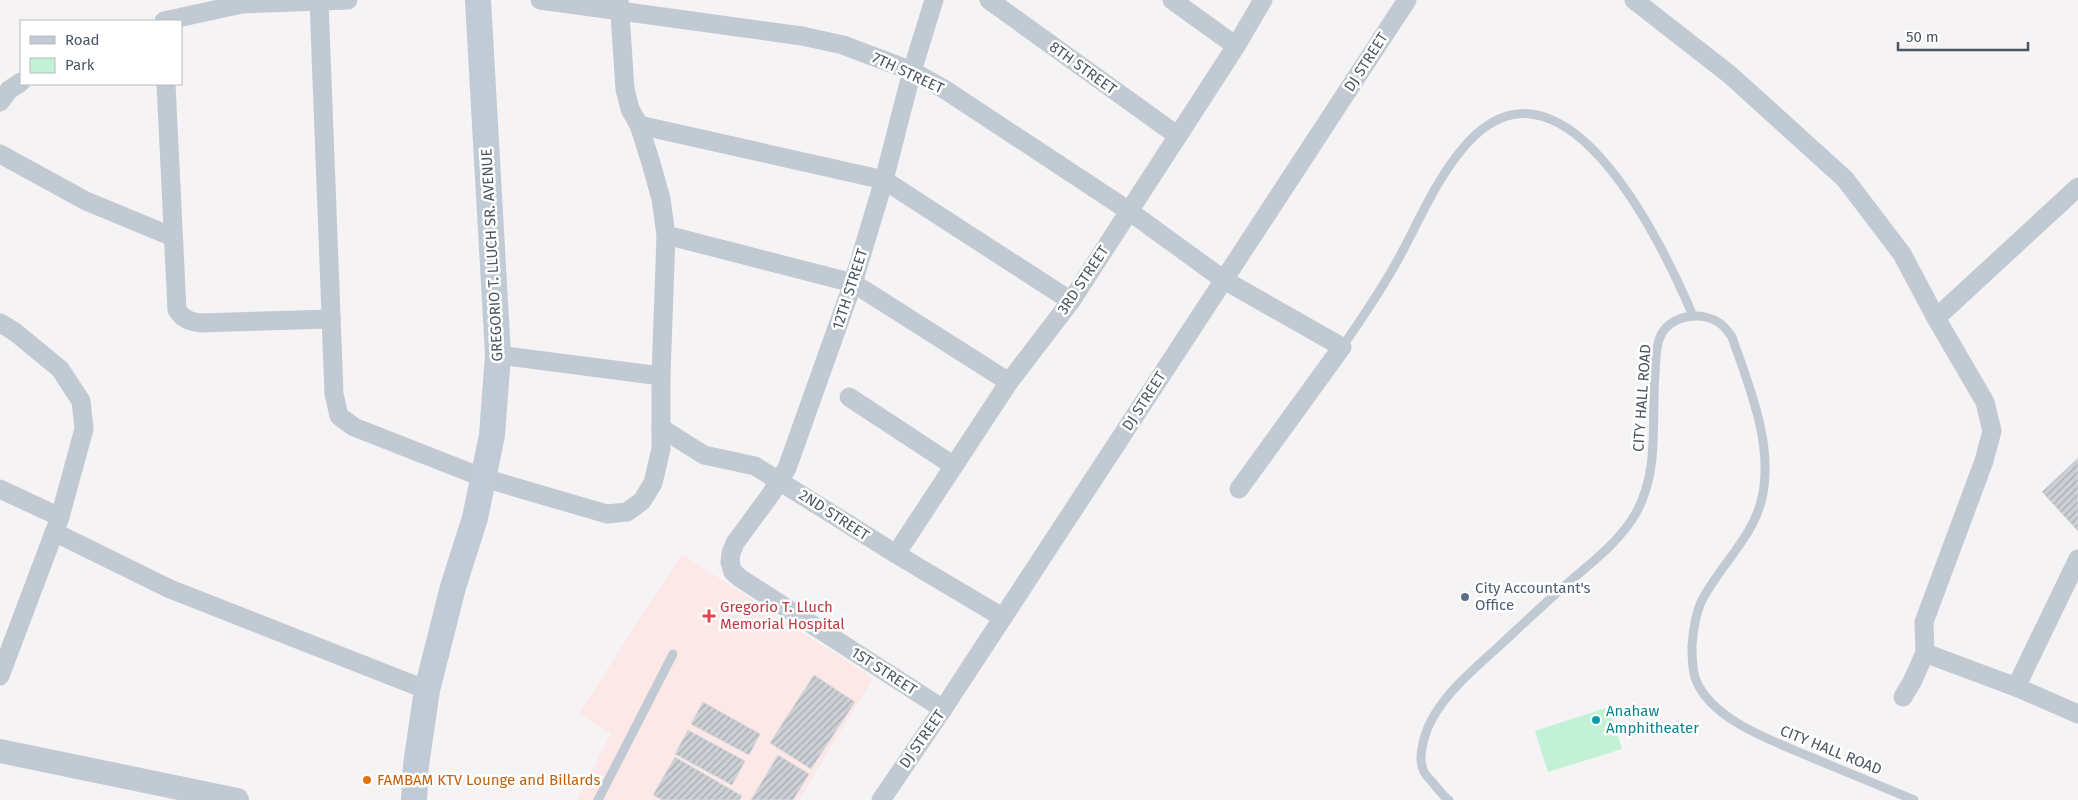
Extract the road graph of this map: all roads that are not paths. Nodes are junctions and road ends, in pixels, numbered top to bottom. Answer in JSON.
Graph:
{"nodes":[{"id":1,"x":348,"y":0,"type":"edge"},
{"id":2,"x":478,"y":0,"type":"edge"},
{"id":3,"x":540,"y":0,"type":"edge"},
{"id":4,"x":934,"y":0,"type":"edge"},
{"id":5,"x":988,"y":0,"type":"edge"},
{"id":6,"x":1172,"y":0,"type":"edge"},
{"id":7,"x":1263,"y":0,"type":"edge"},
{"id":8,"x":1406,"y":0,"type":"edge"},
{"id":9,"x":1634,"y":0,"type":"edge"},
{"id":10,"x":319,"y":2,"type":"junction"},
{"id":11,"x":620,"y":6,"type":"edge"},
{"id":12,"x":169,"y":20,"type":"edge"},
{"id":13,"x":1236,"y":46,"type":"junction"},
{"id":14,"x":912,"y":71,"type":"junction"},
{"id":15,"x":20,"y":83,"type":"edge"},
{"id":16,"x":166,"y":85,"type":"edge"},
{"id":17,"x":0,"y":102,"type":"edge"},
{"id":18,"x":639,"y":125,"type":"junction"},
{"id":19,"x":1178,"y":136,"type":"junction"},
{"id":20,"x":0,"y":154,"type":"edge"},
{"id":21,"x":884,"y":180,"type":"junction"},
{"id":22,"x":2078,"y":187,"type":"edge"},
{"id":23,"x":1129,"y":211,"type":"junction"},
{"id":24,"x":666,"y":235,"type":"junction"},
{"id":25,"x":173,"y":236,"type":"junction"},
{"id":26,"x":1224,"y":280,"type":"junction"},
{"id":27,"x":853,"y":283,"type":"junction"},
{"id":28,"x":1071,"y":301,"type":"junction"},
{"id":29,"x":1693,"y":316,"type":"junction"},
{"id":30,"x":1936,"y":318,"type":"junction"},
{"id":31,"x":331,"y":319,"type":"junction"},
{"id":32,"x":0,"y":323,"type":"edge"},
{"id":33,"x":1342,"y":347,"type":"junction"},
{"id":34,"x":498,"y":355,"type":"junction"},
{"id":35,"x":661,"y":376,"type":"junction"},
{"id":36,"x":1009,"y":382,"type":"junction"},
{"id":37,"x":849,"y":397,"type":"dead end"},
{"id":38,"x":660,"y":428,"type":"junction"},
{"id":39,"x":954,"y":466,"type":"junction"},
{"id":40,"x":484,"y":478,"type":"junction"},
{"id":41,"x":780,"y":480,"type":"junction"},
{"id":42,"x":0,"y":489,"type":"edge"},
{"id":43,"x":1239,"y":489,"type":"dead end"},
{"id":44,"x":57,"y":525,"type":"junction"},
{"id":45,"x":896,"y":554,"type":"junction"},
{"id":46,"x":2078,"y":559,"type":"edge"},
{"id":47,"x":730,"y":562,"type":"joint"},
{"id":48,"x":1002,"y":617,"type":"junction"},
{"id":49,"x":1925,"y":653,"type":"junction"},
{"id":50,"x":673,"y":654,"type":"dead end"},
{"id":51,"x":0,"y":676,"type":"edge"},
{"id":52,"x":2016,"y":687,"type":"junction"},
{"id":53,"x":427,"y":690,"type":"junction"},
{"id":54,"x":1903,"y":697,"type":"dead end"},
{"id":55,"x":943,"y":709,"type":"junction"},
{"id":56,"x":2078,"y":714,"type":"edge"},
{"id":57,"x":0,"y":752,"type":"edge"},
{"id":58,"x":180,"y":794,"type":"edge"},
{"id":59,"x":237,"y":800,"type":"edge"},
{"id":60,"x":414,"y":800,"type":"edge"},
{"id":61,"x":598,"y":800,"type":"edge"},
{"id":62,"x":881,"y":800,"type":"edge"},
{"id":63,"x":1449,"y":800,"type":"edge"},
{"id":64,"x":1914,"y":800,"type":"edge"}],
"edges":[{"from":1,"to":10,"type":"street"},
{"from":2,"to":34,"type":"main road","name":"GREGORIO T. LLUCH SR. AVENUE"},
{"from":3,"to":11,"type":"street","name":"7TH STREET"},
{"from":4,"to":14,"type":"street","name":"12TH STREET"},
{"from":5,"to":19,"type":"street","name":"8TH STREET"},
{"from":6,"to":13,"type":"street"},
{"from":7,"to":13,"type":"street","name":"3RD STREET"},
{"from":8,"to":26,"type":"street","name":"DJ STREET"},
{"from":9,"to":30,"type":"street"},
{"from":10,"to":12,"type":"street"},
{"from":10,"to":31,"type":"street"},
{"from":11,"to":14,"type":"street","name":"7TH STREET"},
{"from":11,"to":18,"type":"street"},
{"from":13,"to":19,"type":"street","name":"3RD STREET"},
{"from":14,"to":21,"type":"street","name":"12TH STREET"},
{"from":14,"to":23,"type":"street","name":"7TH STREET"},
{"from":15,"to":17,"type":"street"},
{"from":16,"to":25,"type":"street"},
{"from":18,"to":21,"type":"street"},
{"from":18,"to":24,"type":"street"},
{"from":19,"to":23,"type":"street","name":"3RD STREET"},
{"from":20,"to":25,"type":"street"},
{"from":21,"to":27,"type":"street","name":"12TH STREET"},
{"from":21,"to":28,"type":"street"},
{"from":22,"to":30,"type":"street"},
{"from":23,"to":26,"type":"street","name":"7TH STREET"},
{"from":23,"to":28,"type":"street","name":"3RD STREET"},
{"from":24,"to":27,"type":"street"},
{"from":24,"to":35,"type":"street"},
{"from":25,"to":31,"type":"street"},
{"from":26,"to":33,"type":"street","name":"7TH STREET"},
{"from":26,"to":48,"type":"street","name":"DJ STREET"},
{"from":27,"to":36,"type":"street"},
{"from":27,"to":41,"type":"street","name":"12TH STREET"},
{"from":28,"to":36,"type":"street","name":"3RD STREET"},
{"from":29,"to":33,"type":"lane"},
{"from":29,"to":63,"type":"lane","name":"CITY HALL ROAD"},
{"from":29,"to":64,"type":"lane","name":"CITY HALL ROAD"},
{"from":30,"to":49,"type":"street"},
{"from":31,"to":40,"type":"street"},
{"from":32,"to":44,"type":"street"},
{"from":33,"to":43,"type":"street"},
{"from":34,"to":35,"type":"street"},
{"from":34,"to":40,"type":"main road","name":"GREGORIO T. LLUCH SR. AVENUE"},
{"from":35,"to":38,"type":"street"},
{"from":36,"to":39,"type":"street","name":"3RD STREET"},
{"from":37,"to":39,"type":"street"},
{"from":38,"to":40,"type":"street"},
{"from":38,"to":41,"type":"street","name":"2ND STREET"},
{"from":39,"to":45,"type":"street","name":"3RD STREET"},
{"from":40,"to":53,"type":"main road","name":"GREGORIO T. LLUCH SR. AVENUE"},
{"from":41,"to":45,"type":"street","name":"2ND STREET"},
{"from":41,"to":47,"type":"street","name":"12TH STREET"},
{"from":42,"to":44,"type":"street"},
{"from":44,"to":51,"type":"street"},
{"from":44,"to":53,"type":"street"},
{"from":45,"to":48,"type":"street","name":"2ND STREET"},
{"from":46,"to":52,"type":"street"},
{"from":47,"to":55,"type":"street","name":"1ST STREET"},
{"from":48,"to":55,"type":"street","name":"DJ STREET"},
{"from":49,"to":52,"type":"street"},
{"from":49,"to":54,"type":"street"},
{"from":50,"to":61,"type":"lane"},
{"from":52,"to":56,"type":"street"},
{"from":53,"to":60,"type":"main road","name":"GREGORIO T. LLUCH SR. AVENUE"},
{"from":55,"to":62,"type":"street","name":"DJ STREET"},
{"from":57,"to":58,"type":"street"},
{"from":58,"to":59,"type":"street"}]}
